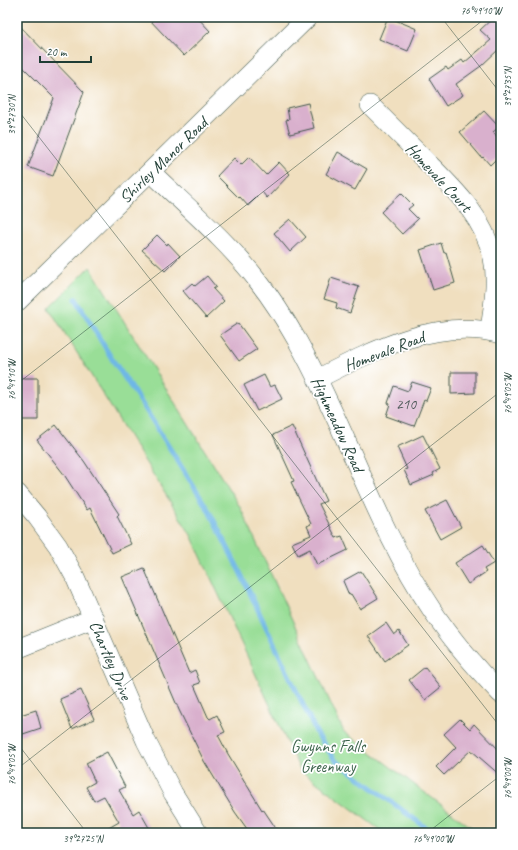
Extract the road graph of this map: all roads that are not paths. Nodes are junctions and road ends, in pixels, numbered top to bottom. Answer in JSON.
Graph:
{"nodes":[{"id":1,"x":308,"y":17,"type":"edge"},
{"id":2,"x":370,"y":105,"type":"dead end"},
{"id":3,"x":151,"y":172,"type":"junction"},
{"id":4,"x":17,"y":302,"type":"edge"},
{"id":5,"x":496,"y":332,"type":"edge"},
{"id":6,"x":317,"y":379,"type":"junction"},
{"id":7,"x":17,"y":493,"type":"edge"},
{"id":8,"x":94,"y":618,"type":"junction"},
{"id":9,"x":17,"y":649,"type":"edge"},
{"id":10,"x":501,"y":694,"type":"edge"},
{"id":11,"x":198,"y":833,"type":"edge"}],
"edges":[{"from":1,"to":3,"type":"street","name":"Shirley Manor Road"},
{"from":2,"to":5,"type":"street","name":"Homevale Court"},
{"from":3,"to":4,"type":"street","name":"Shirley Manor Road"},
{"from":3,"to":6,"type":"street","name":"Highmeadow Road"},
{"from":5,"to":6,"type":"street","name":"Homevale Road"},
{"from":6,"to":10,"type":"street","name":"Highmeadow Road"},
{"from":7,"to":8,"type":"street","name":"Chartley Drive"},
{"from":8,"to":9,"type":"street"},
{"from":8,"to":11,"type":"street","name":"Chartley Drive"}]}
